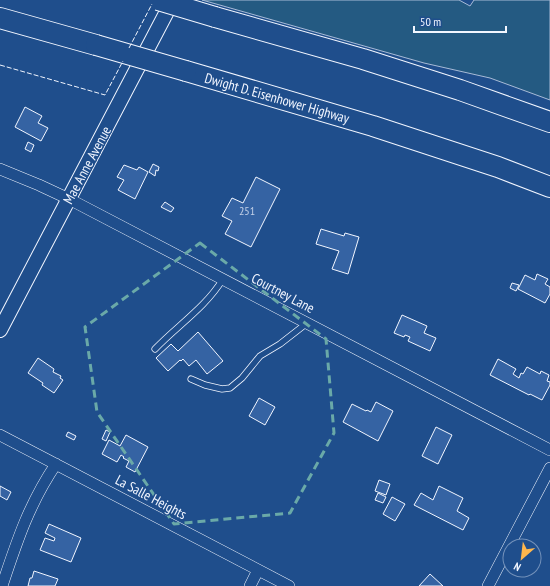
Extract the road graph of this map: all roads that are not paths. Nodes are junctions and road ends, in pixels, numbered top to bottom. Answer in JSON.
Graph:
{"nodes":[{"id":1,"x":158,"y":0,"type":"edge"},
{"id":2,"x":173,"y":0,"type":"edge"},
{"id":3,"x":0,"y":18,"type":"edge"},
{"id":4,"x":550,"y":122,"type":"edge"},
{"id":5,"x":0,"y":170,"type":"edge"},
{"id":6,"x":550,"y":187,"type":"edge"},
{"id":7,"x":69,"y":199,"type":"junction"},
{"id":8,"x":224,"y":279,"type":"junction"},
{"id":9,"x":308,"y":323,"type":"junction"},
{"id":10,"x":0,"y":330,"type":"edge"},
{"id":11,"x":154,"y":349,"type":"dead end"},
{"id":12,"x":191,"y":379,"type":"dead end"},
{"id":13,"x":0,"y":435,"type":"edge"},
{"id":14,"x":550,"y":450,"type":"edge"},
{"id":15,"x":56,"y":464,"type":"junction"},
{"id":16,"x":550,"y":468,"type":"edge"},
{"id":17,"x":258,"y":570,"type":"junction"},
{"id":18,"x":2,"y":586,"type":"edge"},
{"id":19,"x":250,"y":586,"type":"edge"},
{"id":20,"x":289,"y":586,"type":"edge"},
{"id":21,"x":488,"y":586,"type":"edge"}],
"edges":[{"from":1,"to":4,"type":"highway","bridge":true},
{"from":2,"to":7,"type":"street","name":"Mae Anne Avenue"},
{"from":3,"to":6,"type":"highway","name":"Dwight D. Eisenhower Highway","bridge":true},
{"from":5,"to":7,"type":"street","name":"Courtney Lane"},
{"from":7,"to":8,"type":"street","name":"Courtney Lane"},
{"from":7,"to":10,"type":"street","name":"Mae Anne Avenue"},
{"from":8,"to":9,"type":"street","name":"Courtney Lane"},
{"from":8,"to":11,"type":"lane"},
{"from":9,"to":12,"type":"lane"},
{"from":9,"to":14,"type":"street","name":"Courtney Lane"},
{"from":13,"to":15,"type":"street","name":"La Salle Heights"},
{"from":15,"to":17,"type":"street","name":"La Salle Heights"},
{"from":15,"to":18,"type":"street"},
{"from":16,"to":21,"type":"street"},
{"from":17,"to":19,"type":"street"},
{"from":17,"to":20,"type":"street","name":"La Salle Heights"}]}
